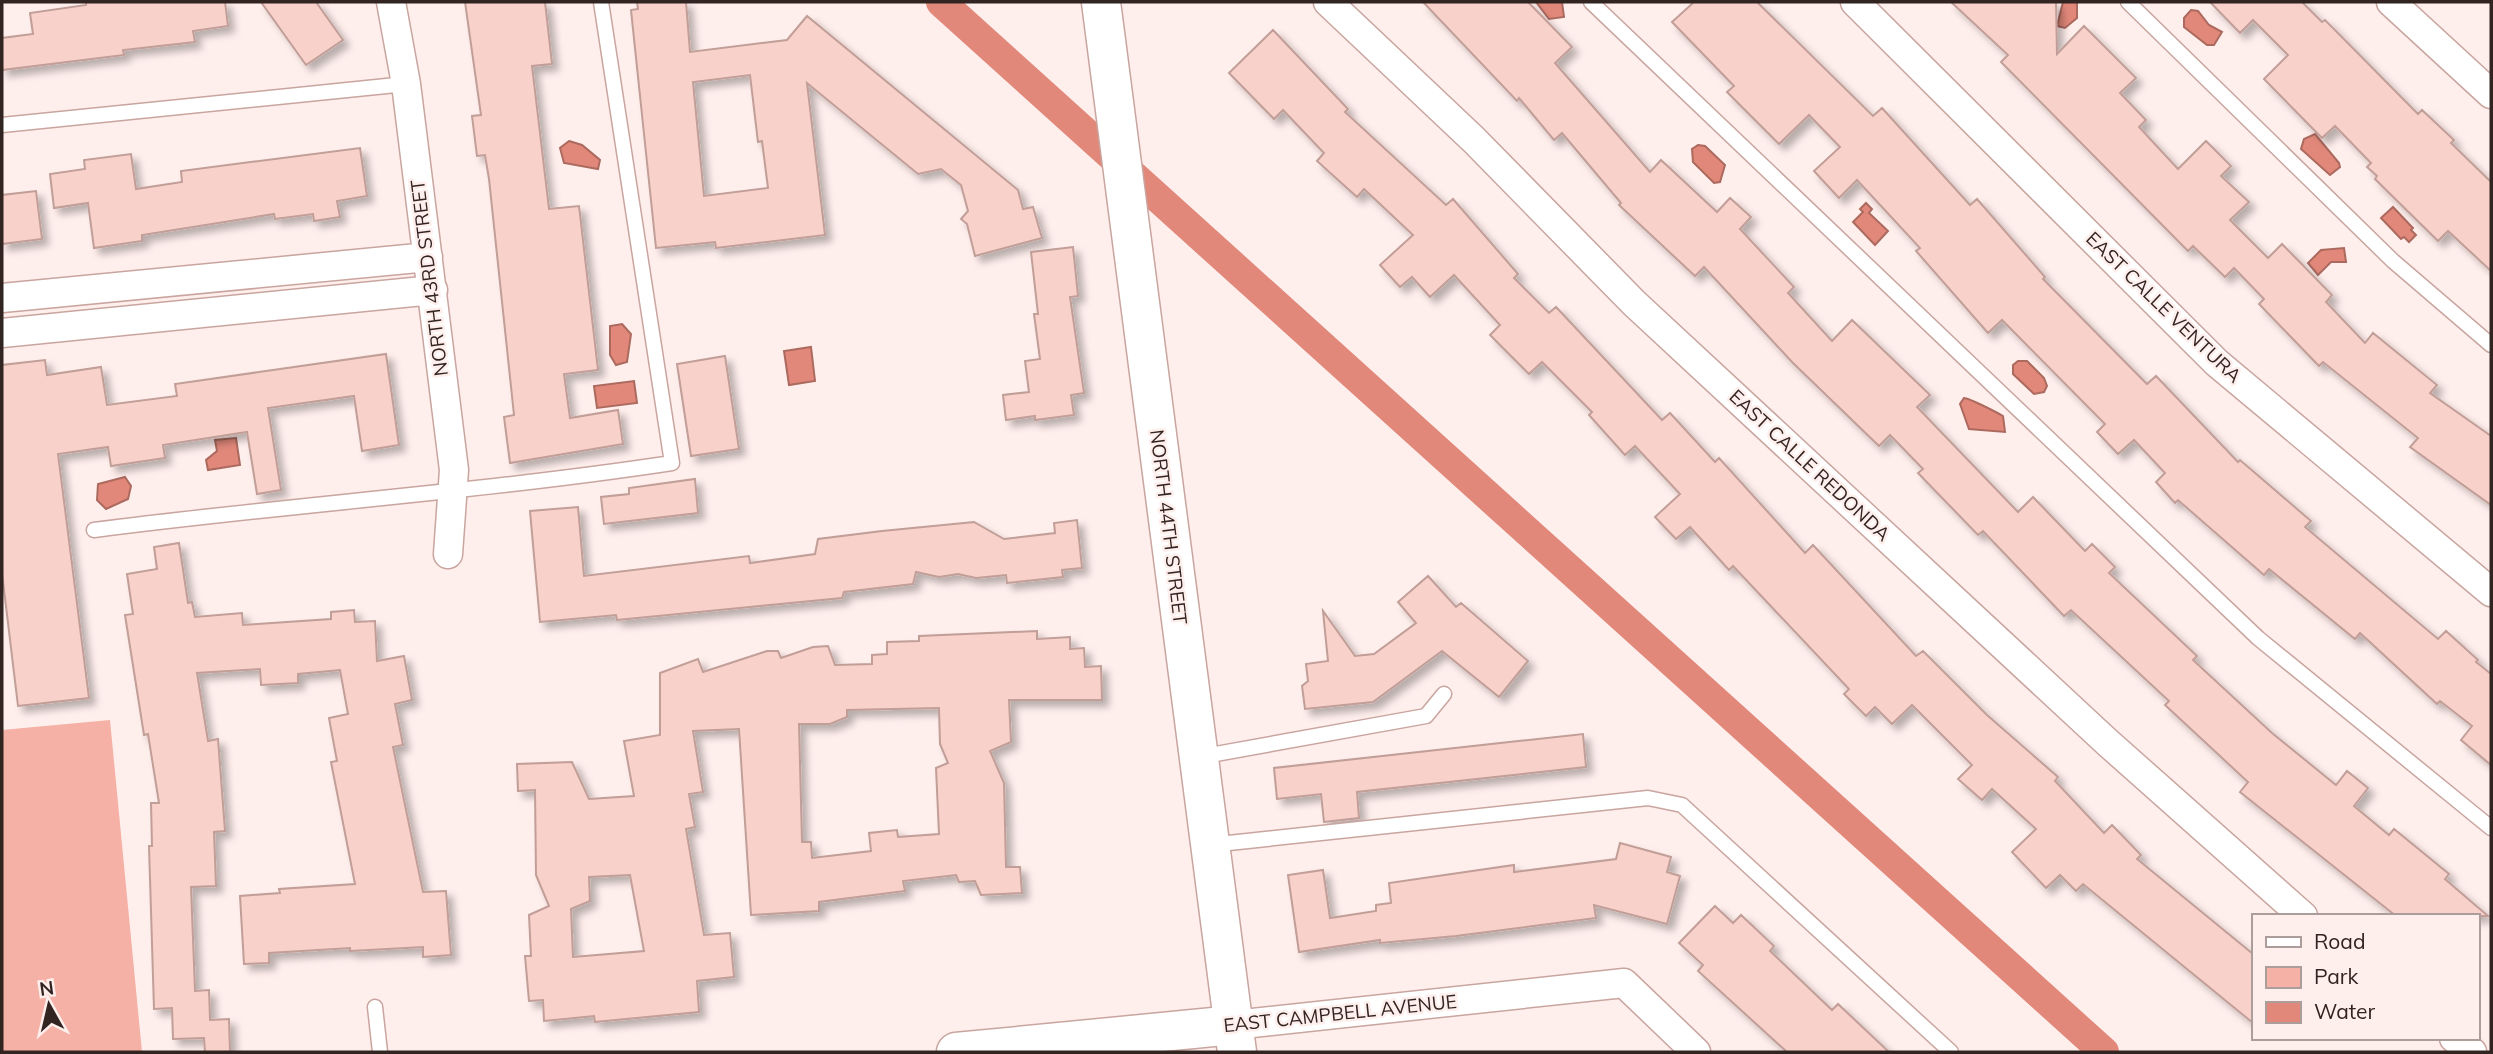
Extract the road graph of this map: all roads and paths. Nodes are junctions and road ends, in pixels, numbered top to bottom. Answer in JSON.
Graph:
{"nodes":[{"id":1,"x":391,"y":2,"type":"edge"},
{"id":2,"x":601,"y":2,"type":"edge"},
{"id":3,"x":1101,"y":2,"type":"edge"},
{"id":4,"x":1328,"y":2,"type":"edge"},
{"id":5,"x":1591,"y":2,"type":"edge"},
{"id":6,"x":1855,"y":2,"type":"edge"},
{"id":7,"x":2128,"y":2,"type":"edge"},
{"id":8,"x":2391,"y":2,"type":"edge"},
{"id":9,"x":406,"y":84,"type":"junction"},
{"id":10,"x":2491,"y":93,"type":"edge"},
{"id":11,"x":2,"y":125,"type":"edge"},
{"id":12,"x":428,"y":257,"type":"junction"},
{"id":13,"x":239,"y":274,"type":"junction"},
{"id":14,"x":433,"y":290,"type":"junction"},
{"id":15,"x":2,"y":298,"type":"edge"},
{"id":16,"x":243,"y":309,"type":"junction"},
{"id":17,"x":2,"y":332,"type":"edge"},
{"id":18,"x":2491,"y":345,"type":"edge"},
{"id":19,"x":454,"y":489,"type":"junction"},
{"id":20,"x":94,"y":530,"type":"dead end"},
{"id":21,"x":448,"y":554,"type":"dead end"},
{"id":22,"x":2491,"y":592,"type":"edge"},
{"id":23,"x":1444,"y":694,"type":"dead end"},
{"id":24,"x":1197,"y":757,"type":"junction"},
{"id":25,"x":2491,"y":828,"type":"edge"},
{"id":26,"x":1209,"y":845,"type":"junction"},
{"id":27,"x":2301,"y":914,"type":"edge"},
{"id":28,"x":375,"y":1007,"type":"dead end"},
{"id":29,"x":1236,"y":1038,"type":"edge"},
{"id":30,"x":2457,"y":1040,"type":"edge"},
{"id":31,"x":380,"y":1052,"type":"edge"},
{"id":32,"x":956,"y":1052,"type":"edge"},
{"id":33,"x":1696,"y":1052,"type":"edge"},
{"id":34,"x":1951,"y":1052,"type":"edge"},
{"id":35,"x":2472,"y":1052,"type":"edge"}],
"edges":[{"from":1,"to":9,"type":"street","name":"NORTH 43RD STREET"},
{"from":2,"to":19,"type":"lane"},
{"from":3,"to":24,"type":"main road","name":"NORTH 44TH STREET"},
{"from":4,"to":27,"type":"street","name":"EAST CALLE REDONDA"},
{"from":5,"to":25,"type":"lane"},
{"from":6,"to":22,"type":"street","name":"EAST CALLE VENTURA"},
{"from":7,"to":18,"type":"lane"},
{"from":8,"to":10,"type":"street"},
{"from":9,"to":11,"type":"lane"},
{"from":9,"to":12,"type":"street","name":"NORTH 43RD STREET"},
{"from":12,"to":13,"type":"street"},
{"from":12,"to":14,"type":"street","name":"NORTH 43RD STREET"},
{"from":13,"to":15,"type":"street"},
{"from":13,"to":16,"type":"street"},
{"from":14,"to":16,"type":"street"},
{"from":14,"to":19,"type":"street","name":"NORTH 43RD STREET"},
{"from":16,"to":17,"type":"street"},
{"from":19,"to":20,"type":"lane"},
{"from":19,"to":21,"type":"street","name":"NORTH 43RD STREET"},
{"from":23,"to":24,"type":"lane"},
{"from":24,"to":26,"type":"main road","name":"NORTH 44TH STREET"},
{"from":26,"to":29,"type":"main road","name":"NORTH 44TH STREET"},
{"from":26,"to":34,"type":"lane"},
{"from":28,"to":31,"type":"lane"},
{"from":29,"to":32,"type":"main road","name":"EAST CAMPBELL AVENUE"},
{"from":29,"to":33,"type":"street","name":"EAST CAMPBELL AVENUE"},
{"from":30,"to":35,"type":"street"}]}
